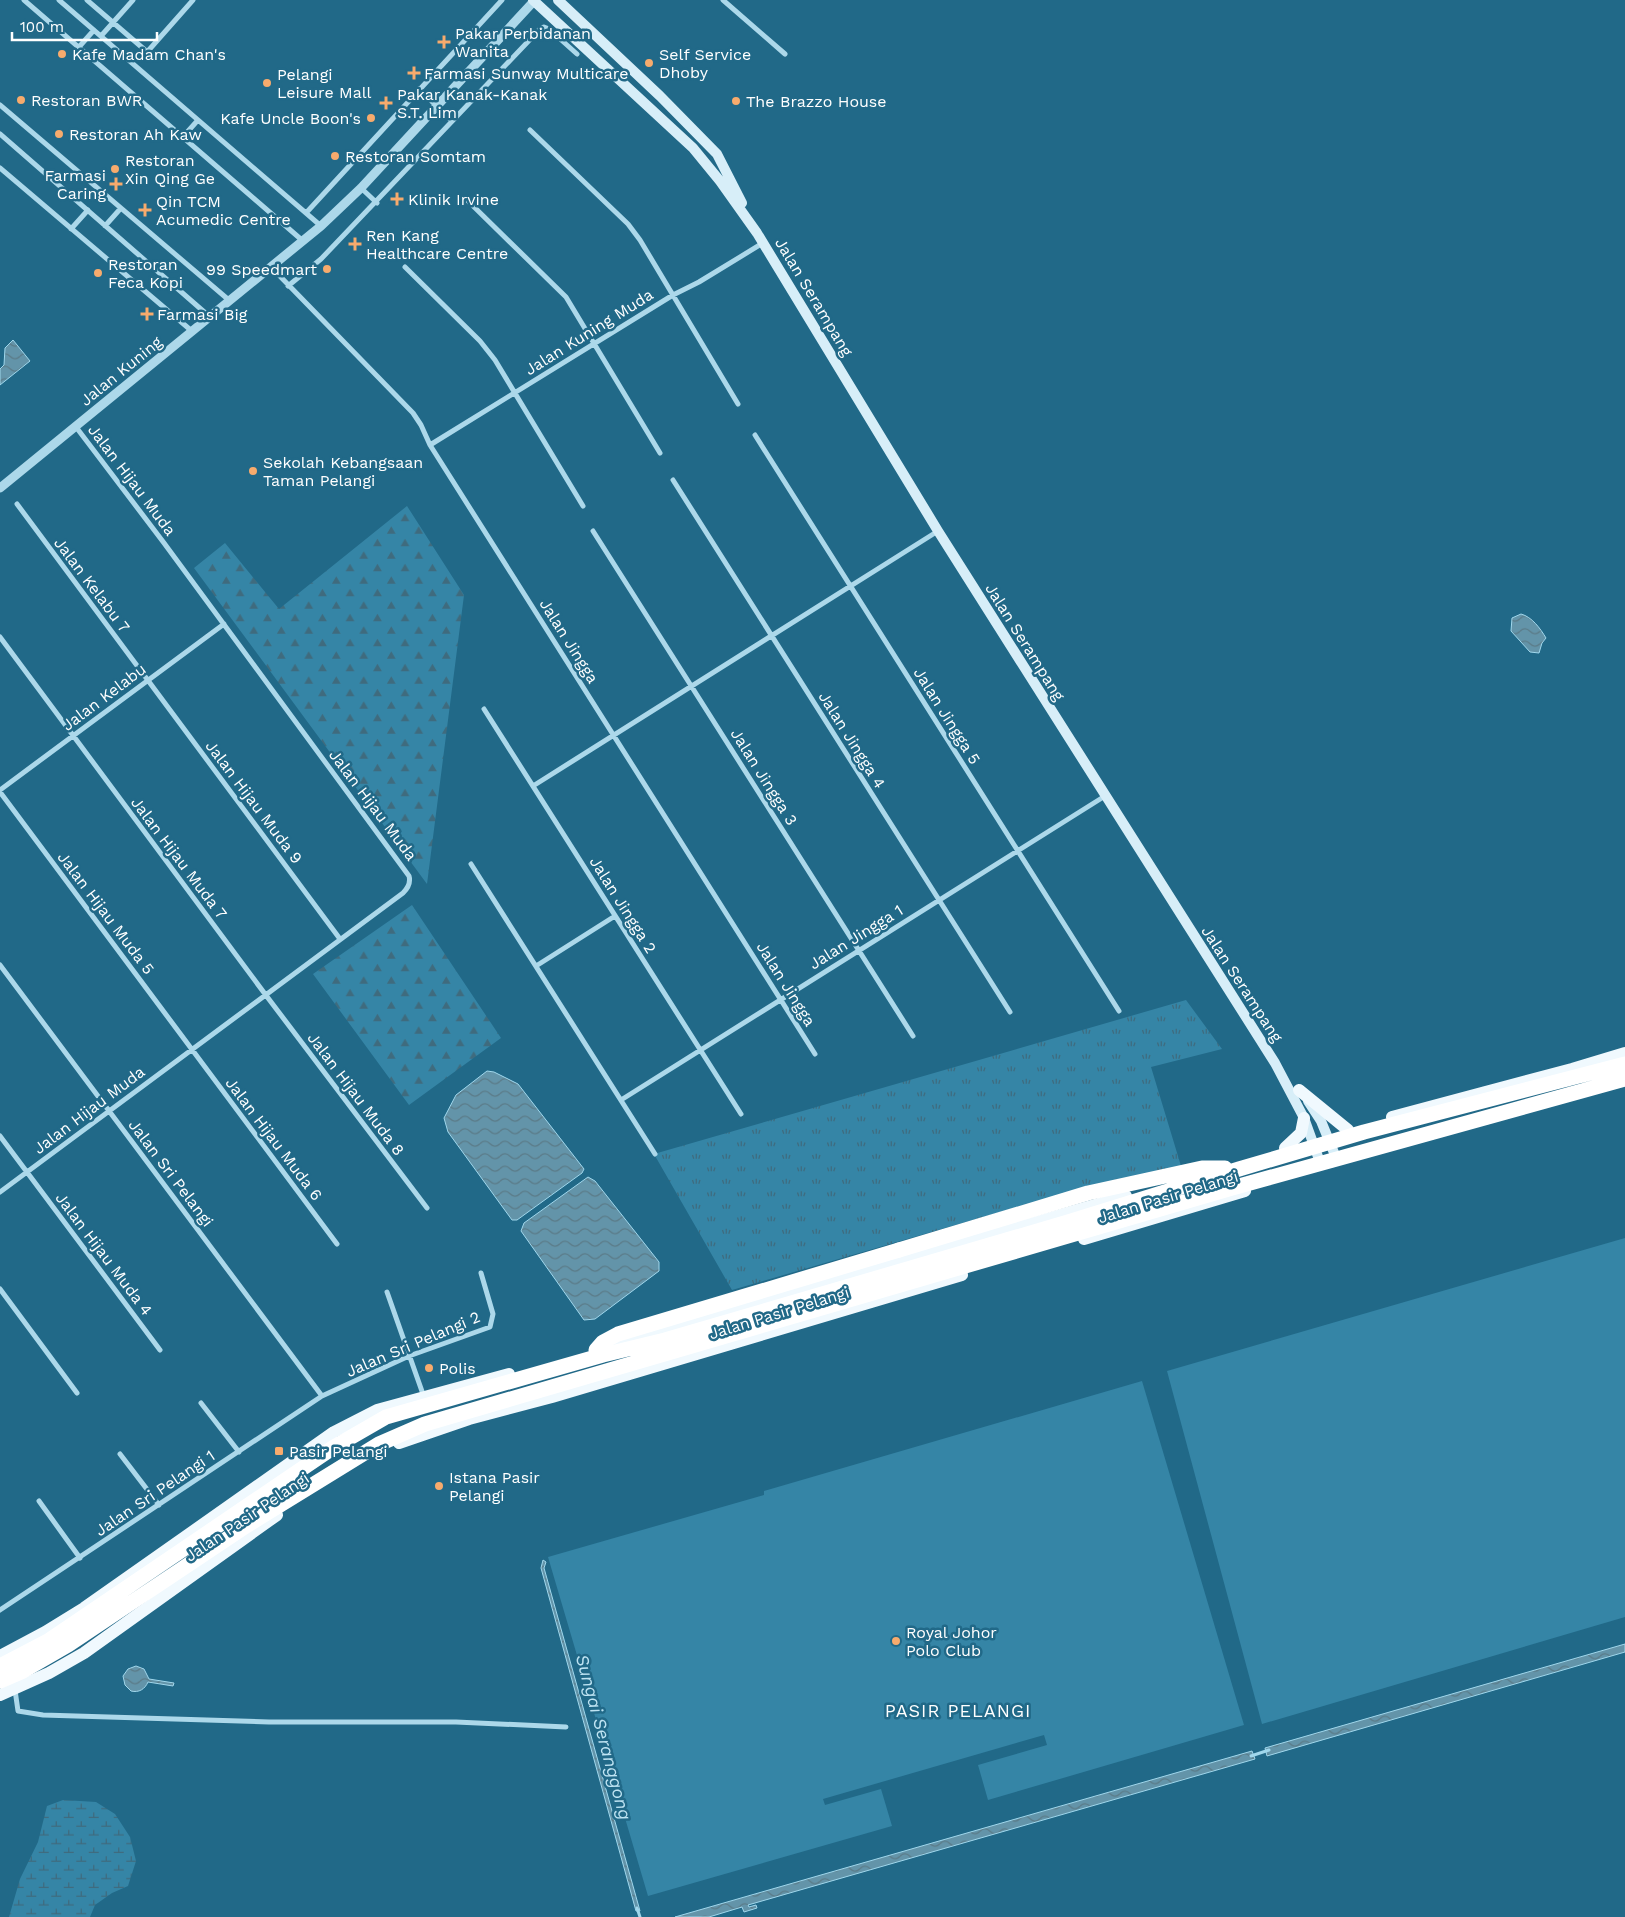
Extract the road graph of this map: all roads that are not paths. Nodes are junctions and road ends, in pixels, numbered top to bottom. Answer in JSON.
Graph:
{"nodes":[{"id":1,"x":24,"y":0,"type":"edge"},
{"id":2,"x":59,"y":0,"type":"edge"},
{"id":3,"x":87,"y":0,"type":"edge"},
{"id":4,"x":133,"y":0,"type":"edge"},
{"id":5,"x":193,"y":0,"type":"edge"},
{"id":6,"x":502,"y":0,"type":"edge"},
{"id":7,"x":534,"y":0,"type":"edge"},
{"id":8,"x":558,"y":0,"type":"edge"},
{"id":9,"x":723,"y":0,"type":"edge"},
{"id":10,"x":113,"y":23,"type":"junction"},
{"id":11,"x":94,"y":30,"type":"junction"},
{"id":12,"x":102,"y":36,"type":"junction"},
{"id":13,"x":79,"y":47,"type":"junction"},
{"id":14,"x":577,"y":54,"type":"dead end"},
{"id":15,"x":784,"y":54,"type":"dead end"},
{"id":16,"x":419,"y":90,"type":"junction"},
{"id":17,"x":0,"y":105,"type":"edge"},
{"id":18,"x":437,"y":106,"type":"junction"},
{"id":19,"x":198,"y":120,"type":"junction"},
{"id":20,"x":452,"y":121,"type":"junction"},
{"id":21,"x":530,"y":130,"type":"dead end"},
{"id":22,"x":0,"y":134,"type":"edge"},
{"id":23,"x":182,"y":138,"type":"junction"},
{"id":24,"x":0,"y":168,"type":"edge"},
{"id":25,"x":360,"y":188,"type":"junction"},
{"id":26,"x":467,"y":200,"type":"dead end"},
{"id":27,"x":376,"y":203,"type":"junction"},
{"id":28,"x":121,"y":208,"type":"junction"},
{"id":29,"x":88,"y":210,"type":"junction"},
{"id":30,"x":306,"y":213,"type":"junction"},
{"id":31,"x":105,"y":226,"type":"junction"},
{"id":32,"x":321,"y":226,"type":"junction"},
{"id":33,"x":71,"y":229,"type":"junction"},
{"id":34,"x":757,"y":233,"type":"junction"},
{"id":35,"x":303,"y":241,"type":"junction"},
{"id":36,"x":763,"y":243,"type":"junction"},
{"id":37,"x":405,"y":266,"type":"dead end"},
{"id":38,"x":271,"y":267,"type":"junction"},
{"id":39,"x":288,"y":286,"type":"junction"},
{"id":40,"x":673,"y":296,"type":"junction"},
{"id":41,"x":230,"y":302,"type":"junction"},
{"id":42,"x":210,"y":317,"type":"junction"},
{"id":43,"x":193,"y":332,"type":"junction"},
{"id":44,"x":593,"y":345,"type":"junction"},
{"id":45,"x":515,"y":393,"type":"junction"},
{"id":46,"x":738,"y":404,"type":"dead end"},
{"id":47,"x":76,"y":427,"type":"junction"},
{"id":48,"x":755,"y":435,"type":"dead end"},
{"id":49,"x":430,"y":445,"type":"junction"},
{"id":50,"x":660,"y":453,"type":"dead end"},
{"id":51,"x":673,"y":480,"type":"dead end"},
{"id":52,"x":0,"y":488,"type":"edge"},
{"id":53,"x":16,"y":504,"type":"dead end"},
{"id":54,"x":583,"y":506,"type":"dead end"},
{"id":55,"x":593,"y":531,"type":"dead end"},
{"id":56,"x":938,"y":531,"type":"junction"},
{"id":57,"x":850,"y":586,"type":"junction"},
{"id":58,"x":224,"y":624,"type":"junction"},
{"id":59,"x":772,"y":636,"type":"junction"},
{"id":60,"x":0,"y":637,"type":"edge"},
{"id":61,"x":148,"y":680,"type":"junction"},
{"id":62,"x":692,"y":686,"type":"junction"},
{"id":63,"x":484,"y":708,"type":"dead end"},
{"id":64,"x":614,"y":735,"type":"junction"},
{"id":65,"x":73,"y":736,"type":"junction"},
{"id":66,"x":533,"y":786,"type":"junction"},
{"id":67,"x":0,"y":791,"type":"edge"},
{"id":68,"x":1105,"y":796,"type":"junction"},
{"id":69,"x":1018,"y":851,"type":"junction"},
{"id":70,"x":471,"y":864,"type":"dead end"},
{"id":71,"x":939,"y":900,"type":"junction"},
{"id":72,"x":615,"y":916,"type":"junction"},
{"id":73,"x":340,"y":939,"type":"junction"},
{"id":74,"x":859,"y":950,"type":"junction"},
{"id":75,"x":0,"y":965,"type":"edge"},
{"id":76,"x":536,"y":966,"type":"junction"},
{"id":77,"x":265,"y":994,"type":"junction"},
{"id":78,"x":781,"y":1000,"type":"junction"},
{"id":79,"x":1119,"y":1011,"type":"dead end"},
{"id":80,"x":1010,"y":1012,"type":"dead end"},
{"id":81,"x":913,"y":1036,"type":"dead end"},
{"id":82,"x":191,"y":1050,"type":"junction"},
{"id":83,"x":700,"y":1050,"type":"junction"},
{"id":84,"x":1625,"y":1053,"type":"edge"},
{"id":85,"x":815,"y":1054,"type":"dead end"},
{"id":86,"x":1275,"y":1063,"type":"junction"},
{"id":87,"x":1625,"y":1064,"type":"edge"},
{"id":88,"x":1625,"y":1079,"type":"edge"},
{"id":89,"x":1625,"y":1086,"type":"edge"},
{"id":90,"x":1299,"y":1090,"type":"junction"},
{"id":91,"x":621,"y":1100,"type":"junction"},
{"id":92,"x":109,"y":1111,"type":"junction"},
{"id":93,"x":741,"y":1114,"type":"dead end"},
{"id":94,"x":1304,"y":1118,"type":"junction"},
{"id":95,"x":1348,"y":1130,"type":"junction"},
{"id":96,"x":1328,"y":1135,"type":"junction"},
{"id":97,"x":0,"y":1136,"type":"edge"},
{"id":98,"x":1313,"y":1140,"type":"junction"},
{"id":99,"x":1285,"y":1148,"type":"junction"},
{"id":100,"x":655,"y":1154,"type":"dead end"},
{"id":101,"x":1337,"y":1160,"type":"junction"},
{"id":102,"x":1321,"y":1165,"type":"junction"},
{"id":103,"x":1239,"y":1168,"type":"junction"},
{"id":104,"x":27,"y":1172,"type":"junction"},
{"id":105,"x":0,"y":1192,"type":"edge"},
{"id":106,"x":426,"y":1208,"type":"dead end"},
{"id":107,"x":336,"y":1244,"type":"dead end"},
{"id":108,"x":481,"y":1273,"type":"dead end"},
{"id":109,"x":0,"y":1289,"type":"edge"},
{"id":110,"x":387,"y":1292,"type":"dead end"},
{"id":111,"x":160,"y":1350,"type":"dead end"},
{"id":112,"x":596,"y":1350,"type":"junction"},
{"id":113,"x":409,"y":1356,"type":"junction"},
{"id":114,"x":78,"y":1393,"type":"dead end"},
{"id":115,"x":322,"y":1396,"type":"junction"},
{"id":116,"x":424,"y":1397,"type":"junction"},
{"id":117,"x":202,"y":1403,"type":"dead end"},
{"id":118,"x":435,"y":1430,"type":"junction"},
{"id":119,"x":239,"y":1452,"type":"junction"},
{"id":120,"x":120,"y":1454,"type":"dead end"},
{"id":121,"x":39,"y":1501,"type":"dead end"},
{"id":122,"x":159,"y":1505,"type":"junction"},
{"id":123,"x":80,"y":1558,"type":"junction"},
{"id":124,"x":1,"y":1608,"type":"edge"},
{"id":125,"x":2,"y":1658,"type":"edge"},
{"id":126,"x":0,"y":1681,"type":"edge"},
{"id":127,"x":15,"y":1690,"type":"junction"},
{"id":128,"x":0,"y":1695,"type":"edge"},
{"id":129,"x":566,"y":1728,"type":"dead end"}],
"edges":[{"from":1,"to":13,"type":"street"},
{"from":2,"to":11,"type":"street"},
{"from":3,"to":10,"type":"street"},
{"from":4,"to":10,"type":"street"},
{"from":5,"to":10,"type":"street"},
{"from":6,"to":16,"type":"street"},
{"from":7,"to":18,"type":"street","name":"Jalan Kuning"},
{"from":7,"to":34,"type":"main road","name":"Jalan Serampang"},
{"from":8,"to":34,"type":"main road","name":"Jalan Serampang"},
{"from":9,"to":15,"type":"street"},
{"from":10,"to":12,"type":"street"},
{"from":11,"to":12,"type":"street"},
{"from":11,"to":13,"type":"street"},
{"from":12,"to":19,"type":"street"},
{"from":13,"to":23,"type":"street"},
{"from":14,"to":20,"type":"street"},
{"from":16,"to":18,"type":"street"},
{"from":16,"to":30,"type":"street"},
{"from":17,"to":28,"type":"street"},
{"from":18,"to":20,"type":"street"},
{"from":18,"to":25,"type":"street","name":"Jalan Kuning"},
{"from":19,"to":23,"type":"street"},
{"from":19,"to":30,"type":"street"},
{"from":20,"to":27,"type":"street"},
{"from":21,"to":40,"type":"street"},
{"from":22,"to":29,"type":"street"},
{"from":23,"to":35,"type":"street"},
{"from":24,"to":33,"type":"street"},
{"from":25,"to":27,"type":"street"},
{"from":25,"to":32,"type":"street","name":"Jalan Kuning"},
{"from":26,"to":44,"type":"street"},
{"from":27,"to":39,"type":"street"},
{"from":28,"to":31,"type":"street"},
{"from":28,"to":41,"type":"street"},
{"from":29,"to":31,"type":"street"},
{"from":29,"to":33,"type":"street"},
{"from":30,"to":32,"type":"street"},
{"from":31,"to":42,"type":"street"},
{"from":32,"to":35,"type":"street","name":"Jalan Kuning"},
{"from":33,"to":43,"type":"street"},
{"from":34,"to":36,"type":"main road","name":"Jalan Serampang"},
{"from":35,"to":38,"type":"street","name":"Jalan Kuning"},
{"from":36,"to":40,"type":"street","name":"Jalan Kuning Muda"},
{"from":36,"to":56,"type":"main road","name":"Jalan Serampang"},
{"from":37,"to":45,"type":"street"},
{"from":38,"to":39,"type":"street","name":"Jalan Jingga"},
{"from":38,"to":41,"type":"street","name":"Jalan Kuning"},
{"from":39,"to":49,"type":"street","name":"Jalan Jingga"},
{"from":40,"to":44,"type":"street","name":"Jalan Kuning Muda"},
{"from":40,"to":46,"type":"street"},
{"from":41,"to":42,"type":"street","name":"Jalan Kuning"},
{"from":42,"to":43,"type":"street","name":"Jalan Kuning"},
{"from":43,"to":47,"type":"street","name":"Jalan Kuning"},
{"from":44,"to":45,"type":"street","name":"Jalan Kuning Muda"},
{"from":44,"to":50,"type":"street"},
{"from":45,"to":49,"type":"street","name":"Jalan Kuning Muda"},
{"from":45,"to":54,"type":"street"},
{"from":47,"to":52,"type":"street","name":"Jalan Kuning"},
{"from":47,"to":58,"type":"street","name":"Jalan Hijau Muda"},
{"from":48,"to":57,"type":"street","name":"Jalan Jingga 5"},
{"from":49,"to":64,"type":"street","name":"Jalan Jingga"},
{"from":51,"to":59,"type":"street","name":"Jalan Jingga 4"},
{"from":53,"to":61,"type":"street","name":"Jalan Kelabu 7"},
{"from":55,"to":62,"type":"street","name":"Jalan Jingga 3"},
{"from":56,"to":57,"type":"street"},
{"from":56,"to":68,"type":"main road","name":"Jalan Serampang"},
{"from":57,"to":59,"type":"street"},
{"from":57,"to":69,"type":"street","name":"Jalan Jingga 5"},
{"from":58,"to":61,"type":"street","name":"Jalan Kelabu"},
{"from":58,"to":73,"type":"street","name":"Jalan Hijau Muda"},
{"from":59,"to":62,"type":"street"},
{"from":59,"to":71,"type":"street","name":"Jalan Jingga 4"},
{"from":60,"to":65,"type":"street","name":"Jalan Hijau Muda 7"},
{"from":61,"to":65,"type":"street","name":"Jalan Kelabu"},
{"from":61,"to":73,"type":"street","name":"Jalan Hijau Muda 9"},
{"from":62,"to":64,"type":"street"},
{"from":62,"to":74,"type":"street","name":"Jalan Jingga 3"},
{"from":63,"to":66,"type":"street","name":"Jalan Jingga 2"},
{"from":64,"to":66,"type":"street"},
{"from":64,"to":78,"type":"street","name":"Jalan Jingga"},
{"from":65,"to":67,"type":"street","name":"Jalan Kelabu"},
{"from":65,"to":77,"type":"street","name":"Jalan Hijau Muda 7"},
{"from":66,"to":72,"type":"street","name":"Jalan Jingga 2"},
{"from":67,"to":82,"type":"street","name":"Jalan Hijau Muda 5"},
{"from":68,"to":69,"type":"street","name":"Jalan Jingga 1"},
{"from":68,"to":86,"type":"main road","name":"Jalan Serampang"},
{"from":69,"to":71,"type":"street","name":"Jalan Jingga 1"},
{"from":69,"to":79,"type":"street","name":"Jalan Jingga 5"},
{"from":70,"to":76,"type":"street"},
{"from":71,"to":74,"type":"street","name":"Jalan Jingga 1"},
{"from":71,"to":80,"type":"street","name":"Jalan Jingga 4"},
{"from":72,"to":76,"type":"street"},
{"from":72,"to":83,"type":"street","name":"Jalan Jingga 2"},
{"from":73,"to":77,"type":"street","name":"Jalan Hijau Muda"},
{"from":74,"to":78,"type":"street","name":"Jalan Jingga 1"},
{"from":74,"to":81,"type":"street","name":"Jalan Jingga 3"},
{"from":75,"to":92,"type":"street","name":"Jalan Sri Pelangi"},
{"from":76,"to":91,"type":"street"},
{"from":77,"to":82,"type":"street","name":"Jalan Hijau Muda"},
{"from":77,"to":106,"type":"street","name":"Jalan Hijau Muda 8"},
{"from":78,"to":83,"type":"street","name":"Jalan Jingga 1"},
{"from":78,"to":85,"type":"street","name":"Jalan Jingga"},
{"from":82,"to":92,"type":"street","name":"Jalan Hijau Muda"},
{"from":82,"to":107,"type":"street","name":"Jalan Hijau Muda 6"},
{"from":83,"to":91,"type":"street","name":"Jalan Jingga 1"},
{"from":83,"to":93,"type":"street","name":"Jalan Jingga 2"},
{"from":84,"to":95,"type":"main road","name":"Jalan Pasir Pelangi"},
{"from":86,"to":90,"type":"main road","name":"Jalan Serampang"},
{"from":86,"to":94,"type":"main road","name":"Jalan Serampang"},
{"from":87,"to":103,"type":"highway","bridge":true},
{"from":88,"to":126,"type":"highway","bridge":true},
{"from":89,"to":101,"type":"main road","name":"Jalan Pasir Pelangi"},
{"from":90,"to":95,"type":"main road"},
{"from":90,"to":96,"type":"main road","name":"Jalan Serampang"},
{"from":91,"to":100,"type":"street"},
{"from":92,"to":104,"type":"street","name":"Jalan Hijau Muda"},
{"from":92,"to":115,"type":"street","name":"Jalan Sri Pelangi"},
{"from":94,"to":98,"type":"main road","name":"Jalan Serampang"},
{"from":94,"to":99,"type":"main road"},
{"from":95,"to":96,"type":"main road","name":"Jalan Pasir Pelangi"},
{"from":96,"to":98,"type":"main road","name":"Jalan Pasir Pelangi"},
{"from":96,"to":101,"type":"main road","name":"Jalan Serampang"},
{"from":97,"to":104,"type":"street","name":"Jalan Hijau Muda 4"},
{"from":98,"to":99,"type":"main road","name":"Jalan Pasir Pelangi"},
{"from":98,"to":102,"type":"main road","name":"Jalan Serampang"},
{"from":99,"to":112,"type":"main road","name":"Jalan Pasir Pelangi"},
{"from":101,"to":102,"type":"main road","name":"Jalan Pasir Pelangi"},
{"from":102,"to":118,"type":"main road","name":"Jalan Pasir Pelangi"},
{"from":103,"to":112,"type":"highway","bridge":true},
{"from":103,"to":125,"type":"highway","bridge":true},
{"from":104,"to":105,"type":"street","name":"Jalan Hijau Muda"},
{"from":104,"to":111,"type":"street","name":"Jalan Hijau Muda 4"},
{"from":108,"to":113,"type":"street","name":"Jalan Sri Pelangi 2"},
{"from":109,"to":114,"type":"street"},
{"from":110,"to":113,"type":"street"},
{"from":112,"to":116,"type":"main road","name":"Jalan Pasir Pelangi"},
{"from":113,"to":115,"type":"street","name":"Jalan Sri Pelangi 2"},
{"from":113,"to":116,"type":"street"},
{"from":115,"to":119,"type":"street","name":"Jalan Sri Pelangi 1"},
{"from":116,"to":118,"type":"street"},
{"from":116,"to":125,"type":"main road","name":"Jalan Pasir Pelangi"},
{"from":117,"to":119,"type":"street"},
{"from":118,"to":127,"type":"main road","name":"Jalan Pasir Pelangi"},
{"from":119,"to":122,"type":"street","name":"Jalan Sri Pelangi 1"},
{"from":120,"to":122,"type":"street"},
{"from":121,"to":123,"type":"street"},
{"from":122,"to":123,"type":"street","name":"Jalan Sri Pelangi 1"},
{"from":123,"to":124,"type":"street","name":"Jalan Sri Pelangi 1"},
{"from":125,"to":127,"type":"main road"},
{"from":127,"to":128,"type":"main road","name":"Jalan Pasir Pelangi"},
{"from":127,"to":129,"type":"street"}]}
